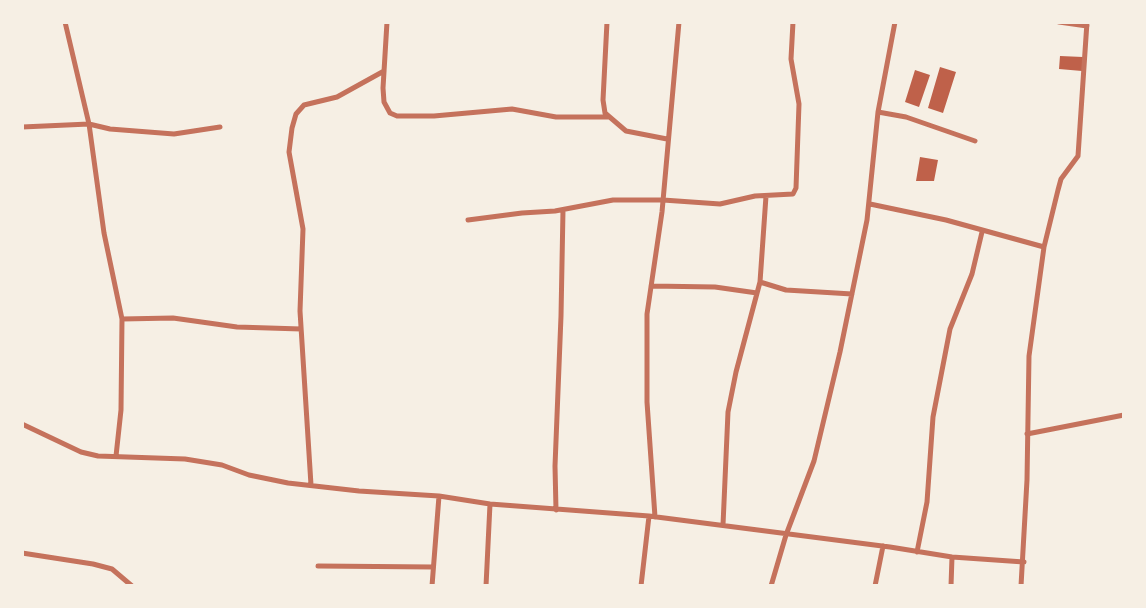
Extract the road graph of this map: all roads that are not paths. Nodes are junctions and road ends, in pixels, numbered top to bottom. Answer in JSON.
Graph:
{"nodes":[{"id":1,"x":65,"y":22,"type":"edge"},
{"id":2,"x":387,"y":22,"type":"edge"},
{"id":3,"x":607,"y":22,"type":"edge"},
{"id":4,"x":679,"y":22,"type":"edge"},
{"id":5,"x":793,"y":22,"type":"edge"},
{"id":6,"x":895,"y":22,"type":"edge"},
{"id":7,"x":1059,"y":22,"type":"edge"},
{"id":8,"x":1087,"y":24,"type":"edge"},
{"id":9,"x":384,"y":71,"type":"junction"},
{"id":10,"x":878,"y":112,"type":"junction"},
{"id":11,"x":609,"y":117,"type":"junction"},
{"id":12,"x":89,"y":124,"type":"junction"},
{"id":13,"x":22,"y":127,"type":"edge"},
{"id":14,"x":220,"y":127,"type":"dead end"},
{"id":15,"x":667,"y":139,"type":"junction"},
{"id":16,"x":974,"y":141,"type":"dead end"},
{"id":17,"x":766,"y":196,"type":"junction"},
{"id":18,"x":663,"y":200,"type":"junction"},
{"id":19,"x":870,"y":204,"type":"junction"},
{"id":20,"x":563,"y":210,"type":"junction"},
{"id":21,"x":468,"y":220,"type":"dead end"},
{"id":22,"x":982,"y":232,"type":"junction"},
{"id":23,"x":1044,"y":247,"type":"junction"},
{"id":24,"x":760,"y":282,"type":"junction"},
{"id":25,"x":651,"y":286,"type":"junction"},
{"id":26,"x":757,"y":293,"type":"junction"},
{"id":27,"x":852,"y":294,"type":"junction"},
{"id":28,"x":122,"y":320,"type":"junction"},
{"id":29,"x":300,"y":329,"type":"junction"},
{"id":30,"x":1124,"y":415,"type":"edge"},
{"id":31,"x":22,"y":424,"type":"edge"},
{"id":32,"x":1028,"y":434,"type":"junction"},
{"id":33,"x":116,"y":456,"type":"junction"},
{"id":34,"x":311,"y":485,"type":"junction"},
{"id":35,"x":439,"y":496,"type":"junction"},
{"id":36,"x":490,"y":504,"type":"junction"},
{"id":37,"x":556,"y":510,"type":"junction"},
{"id":38,"x":652,"y":517,"type":"junction"},
{"id":39,"x":723,"y":525,"type":"junction"},
{"id":40,"x":786,"y":535,"type":"junction"},
{"id":41,"x":883,"y":546,"type":"junction"},
{"id":42,"x":917,"y":552,"type":"junction"},
{"id":43,"x":22,"y":553,"type":"edge"},
{"id":44,"x":952,"y":558,"type":"junction"},
{"id":45,"x":1024,"y":562,"type":"junction"},
{"id":46,"x":318,"y":566,"type":"dead end"},
{"id":47,"x":433,"y":567,"type":"junction"},
{"id":48,"x":132,"y":586,"type":"edge"},
{"id":49,"x":432,"y":586,"type":"edge"},
{"id":50,"x":486,"y":586,"type":"edge"},
{"id":51,"x":642,"y":586,"type":"edge"},
{"id":52,"x":771,"y":586,"type":"edge"},
{"id":53,"x":875,"y":586,"type":"edge"},
{"id":54,"x":952,"y":586,"type":"edge"},
{"id":55,"x":1021,"y":586,"type":"edge"}],
"edges":[{"from":1,"to":12,"type":"street"},
{"from":2,"to":9,"type":"street"},
{"from":3,"to":11,"type":"street"},
{"from":4,"to":15,"type":"street"},
{"from":5,"to":17,"type":"street"},
{"from":6,"to":10,"type":"street"},
{"from":7,"to":8,"type":"street"},
{"from":8,"to":23,"type":"street"},
{"from":9,"to":11,"type":"street"},
{"from":9,"to":29,"type":"street"},
{"from":10,"to":16,"type":"street"},
{"from":10,"to":19,"type":"street"},
{"from":11,"to":15,"type":"street"},
{"from":12,"to":13,"type":"street"},
{"from":12,"to":14,"type":"street"},
{"from":12,"to":28,"type":"street"},
{"from":15,"to":18,"type":"street"},
{"from":17,"to":18,"type":"street"},
{"from":17,"to":24,"type":"street"},
{"from":18,"to":20,"type":"street"},
{"from":18,"to":25,"type":"street"},
{"from":19,"to":22,"type":"street"},
{"from":19,"to":27,"type":"street"},
{"from":20,"to":21,"type":"street"},
{"from":20,"to":37,"type":"street"},
{"from":22,"to":23,"type":"street"},
{"from":22,"to":42,"type":"street"},
{"from":23,"to":32,"type":"street"},
{"from":24,"to":26,"type":"street"},
{"from":24,"to":27,"type":"street"},
{"from":25,"to":26,"type":"street"},
{"from":25,"to":38,"type":"street"},
{"from":26,"to":39,"type":"street"},
{"from":27,"to":40,"type":"street"},
{"from":28,"to":29,"type":"street"},
{"from":28,"to":33,"type":"street"},
{"from":29,"to":34,"type":"street"},
{"from":30,"to":32,"type":"street"},
{"from":31,"to":33,"type":"street"},
{"from":32,"to":45,"type":"street"},
{"from":33,"to":34,"type":"street"},
{"from":34,"to":35,"type":"street"},
{"from":35,"to":36,"type":"street"},
{"from":35,"to":47,"type":"street"},
{"from":36,"to":37,"type":"street"},
{"from":36,"to":50,"type":"street"},
{"from":37,"to":38,"type":"street"},
{"from":38,"to":39,"type":"street"},
{"from":38,"to":51,"type":"street"},
{"from":39,"to":40,"type":"street"},
{"from":40,"to":41,"type":"street"},
{"from":40,"to":52,"type":"street"},
{"from":41,"to":42,"type":"street"},
{"from":41,"to":53,"type":"street"},
{"from":42,"to":44,"type":"street"},
{"from":43,"to":48,"type":"street"},
{"from":44,"to":45,"type":"street"},
{"from":44,"to":54,"type":"street"},
{"from":45,"to":55,"type":"street"},
{"from":46,"to":47,"type":"street"},
{"from":47,"to":49,"type":"street"}]}
